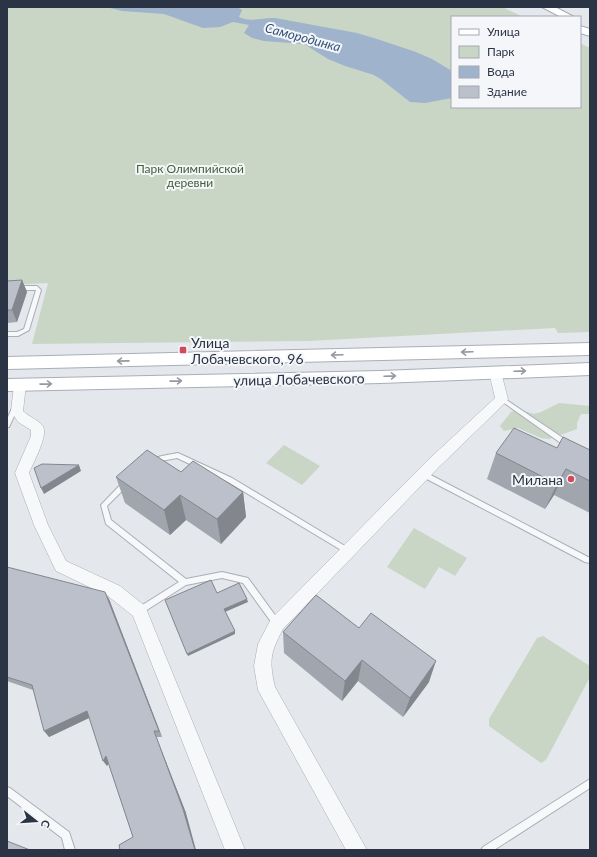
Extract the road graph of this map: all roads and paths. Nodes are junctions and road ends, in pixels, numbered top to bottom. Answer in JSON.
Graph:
{"nodes":[{"id":1,"x":542,"y":8,"type":"edge"},
{"id":2,"x":553,"y":16,"type":"edge"},
{"id":3,"x":566,"y":16,"type":"edge"},
{"id":4,"x":7,"y":288,"type":"edge"},
{"id":5,"x":7,"y":334,"type":"edge"},
{"id":6,"x":590,"y":348,"type":"edge"},
{"id":7,"x":7,"y":363,"type":"edge"},
{"id":8,"x":590,"y":369,"type":"edge"},
{"id":9,"x":495,"y":372,"type":"junction"},
{"id":10,"x":13,"y":385,"type":"edge"},
{"id":11,"x":502,"y":399,"type":"junction"},
{"id":12,"x":15,"y":408,"type":"junction"},
{"id":13,"x":7,"y":425,"type":"edge"},
{"id":14,"x":571,"y":446,"type":"edge"},
{"id":15,"x":146,"y":466,"type":"edge"},
{"id":16,"x":423,"y":474,"type":"junction"},
{"id":17,"x":129,"y":480,"type":"edge"},
{"id":18,"x":348,"y":551,"type":"junction"},
{"id":19,"x":590,"y":560,"type":"edge"},
{"id":20,"x":185,"y":582,"type":"junction"},
{"id":21,"x":139,"y":611,"type":"junction"},
{"id":22,"x":277,"y":624,"type":"junction"},
{"id":23,"x":590,"y":783,"type":"edge"},
{"id":24,"x":7,"y":791,"type":"edge"},
{"id":25,"x":70,"y":850,"type":"edge"},
{"id":26,"x":235,"y":850,"type":"edge"},
{"id":27,"x":357,"y":850,"type":"edge"},
{"id":28,"x":486,"y":850,"type":"edge"}],
"edges":[{"from":1,"to":2,"type":"main road"},
{"from":1,"to":3,"type":"main road"},
{"from":4,"to":5,"type":"lane"},
{"from":6,"to":7,"type":"main road","name":"улица Лобачевского","one_way":true},
{"from":9,"to":8,"type":"main road","name":"улица Лобачевского","one_way":true},
{"from":10,"to":9,"type":"main road","name":"улица Лобачевского","one_way":true},
{"from":9,"to":11,"type":"street"},
{"from":10,"to":12,"type":"street"},
{"from":11,"to":14,"type":"lane"},
{"from":11,"to":16,"type":"street"},
{"from":12,"to":13,"type":"lane"},
{"from":12,"to":21,"type":"street"},
{"from":15,"to":18,"type":"lane"},
{"from":16,"to":18,"type":"street"},
{"from":16,"to":19,"type":"lane"},
{"from":17,"to":20,"type":"lane"},
{"from":18,"to":22,"type":"street"},
{"from":20,"to":21,"type":"lane"},
{"from":20,"to":22,"type":"lane"},
{"from":21,"to":26,"type":"street"},
{"from":22,"to":27,"type":"street"},
{"from":23,"to":28,"type":"lane"},
{"from":24,"to":25,"type":"lane"}]}
